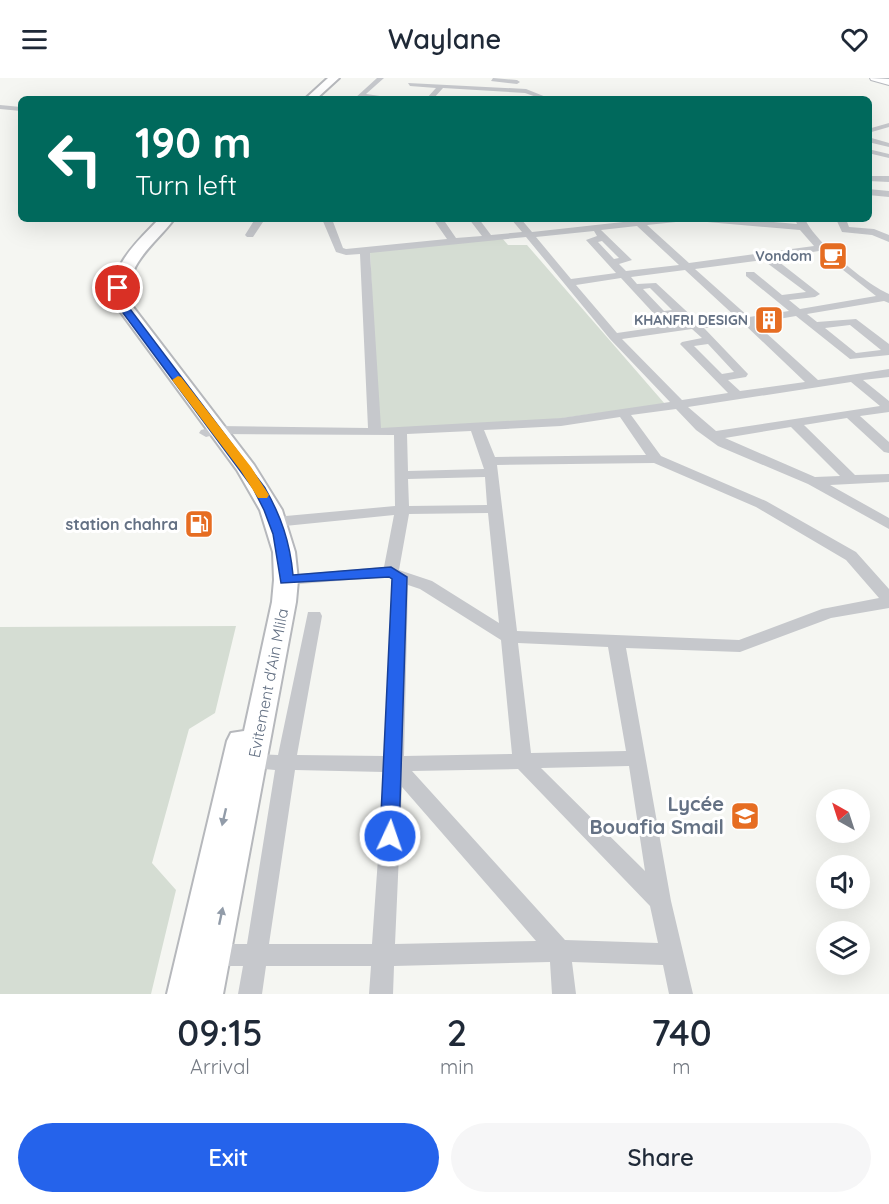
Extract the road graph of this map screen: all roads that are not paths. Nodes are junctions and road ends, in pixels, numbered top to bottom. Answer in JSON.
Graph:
{"nodes":[{"id":1,"x":328,"y":78,"type":"edge"},
{"id":2,"x":334,"y":78,"type":"edge"},
{"id":3,"x":381,"y":78,"type":"edge"},
{"id":4,"x":874,"y":78,"type":"edge"},
{"id":5,"x":482,"y":79,"type":"edge"},
{"id":6,"x":518,"y":80,"type":"edge"},
{"id":7,"x":412,"y":81,"type":"edge"},
{"id":8,"x":889,"y":82,"type":"edge"},
{"id":9,"x":442,"y":86,"type":"junction"},
{"id":10,"x":475,"y":89,"type":"junction"},
{"id":11,"x":510,"y":91,"type":"junction"},
{"id":12,"x":308,"y":96,"type":"edge"},
{"id":13,"x":313,"y":96,"type":"edge"},
{"id":14,"x":361,"y":96,"type":"edge"},
{"id":15,"x":400,"y":96,"type":"edge"},
{"id":16,"x":432,"y":96,"type":"edge"},
{"id":17,"x":469,"y":96,"type":"edge"},
{"id":18,"x":506,"y":96,"type":"edge"},
{"id":19,"x":534,"y":96,"type":"edge"},
{"id":20,"x":0,"y":107,"type":"edge"},
{"id":21,"x":18,"y":110,"type":"edge"},
{"id":22,"x":889,"y":125,"type":"edge"},
{"id":23,"x":872,"y":131,"type":"edge"},
{"id":24,"x":872,"y":133,"type":"edge"},
{"id":25,"x":889,"y":138,"type":"edge"},
{"id":26,"x":872,"y":140,"type":"edge"},
{"id":27,"x":889,"y":145,"type":"edge"},
{"id":28,"x":872,"y":152,"type":"edge"},
{"id":29,"x":889,"y":157,"type":"edge"},
{"id":30,"x":872,"y":178,"type":"edge"},
{"id":31,"x":889,"y":179,"type":"edge"},
{"id":32,"x":872,"y":192,"type":"edge"},
{"id":33,"x":889,"y":194,"type":"edge"},
{"id":34,"x":156,"y":222,"type":"edge"},
{"id":35,"x":164,"y":222,"type":"edge"},
{"id":36,"x":258,"y":222,"type":"edge"},
{"id":37,"x":328,"y":222,"type":"edge"},
{"id":38,"x":440,"y":222,"type":"edge"},
{"id":39,"x":476,"y":222,"type":"edge"},
{"id":40,"x":519,"y":222,"type":"edge"},
{"id":41,"x":588,"y":222,"type":"edge"},
{"id":42,"x":632,"y":222,"type":"edge"},
{"id":43,"x":639,"y":222,"type":"edge"},
{"id":44,"x":769,"y":222,"type":"edge"},
{"id":45,"x":842,"y":222,"type":"edge"},
{"id":46,"x":801,"y":223,"type":"edge"},
{"id":47,"x":594,"y":228,"type":"junction"},
{"id":48,"x":529,"y":234,"type":"junction"},
{"id":49,"x":250,"y":235,"type":"dead end"},
{"id":50,"x":488,"y":238,"type":"junction"},
{"id":51,"x":889,"y":239,"type":"edge"},
{"id":52,"x":453,"y":241,"type":"junction"},
{"id":53,"x":820,"y":248,"type":"junction"},
{"id":54,"x":365,"y":251,"type":"junction"},
{"id":55,"x":767,"y":258,"type":"junction"},
{"id":56,"x":736,"y":262,"type":"junction"},
{"id":57,"x":689,"y":267,"type":"junction"},
{"id":58,"x":783,"y":269,"type":"junction"},
{"id":59,"x":621,"y":274,"type":"junction"},
{"id":60,"x":750,"y":274,"type":"junction"},
{"id":61,"x":567,"y":283,"type":"junction"},
{"id":62,"x":780,"y":298,"type":"junction"},
{"id":63,"x":889,"y":299,"type":"edge"},
{"id":64,"x":798,"y":313,"type":"junction"},
{"id":65,"x":746,"y":321,"type":"junction"},
{"id":66,"x":694,"y":325,"type":"junction"},
{"id":67,"x":814,"y":326,"type":"junction"},
{"id":68,"x":614,"y":337,"type":"junction"},
{"id":69,"x":711,"y":340,"type":"junction"},
{"id":70,"x":889,"y":351,"type":"edge"},
{"id":71,"x":889,"y":373,"type":"edge"},
{"id":72,"x":719,"y":378,"type":"junction"},
{"id":73,"x":854,"y":379,"type":"junction"},
{"id":74,"x":816,"y":385,"type":"junction"},
{"id":75,"x":739,"y":397,"type":"junction"},
{"id":76,"x":682,"y":406,"type":"junction"},
{"id":77,"x":889,"y":408,"type":"edge"},
{"id":78,"x":624,"y":414,"type":"junction"},
{"id":79,"x":850,"y":414,"type":"junction"},
{"id":80,"x":793,"y":422,"type":"junction"},
{"id":81,"x":476,"y":426,"type":"junction"},
{"id":82,"x":400,"y":430,"type":"junction"},
{"id":83,"x":211,"y":431,"type":"junction"},
{"id":84,"x":375,"y":432,"type":"junction"},
{"id":85,"x":712,"y":436,"type":"junction"},
{"id":86,"x":888,"y":446,"type":"edge"},
{"id":87,"x":656,"y":459,"type":"junction"},
{"id":88,"x":491,"y":467,"type":"junction"},
{"id":89,"x":402,"y":475,"type":"junction"},
{"id":90,"x":889,"y":478,"type":"edge"},
{"id":91,"x":852,"y":480,"type":"junction"},
{"id":92,"x":813,"y":482,"type":"junction"},
{"id":93,"x":496,"y":509,"type":"junction"},
{"id":94,"x":402,"y":510,"type":"junction"},
{"id":95,"x":885,"y":520,"type":"edge"},
{"id":96,"x":275,"y":522,"type":"junction"},
{"id":97,"x":396,"y":575,"type":"junction"},
{"id":98,"x":286,"y":580,"type":"junction"},
{"id":99,"x":889,"y":600,"type":"edge"},
{"id":100,"x":314,"y":616,"type":"dead end"},
{"id":101,"x":509,"y":637,"type":"junction"},
{"id":102,"x":616,"y":642,"type":"junction"},
{"id":103,"x":637,"y":758,"type":"junction"},
{"id":104,"x":522,"y":760,"type":"junction"},
{"id":105,"x":252,"y":762,"type":"junction"},
{"id":106,"x":286,"y":764,"type":"junction"},
{"id":107,"x":394,"y":764,"type":"junction"},
{"id":108,"x":660,"y":901,"type":"junction"},
{"id":109,"x":560,"y":951,"type":"junction"},
{"id":110,"x":673,"y":954,"type":"junction"},
{"id":111,"x":382,"y":955,"type":"junction"},
{"id":112,"x":213,"y":956,"type":"junction"},
{"id":113,"x":255,"y":956,"type":"junction"},
{"id":114,"x":185,"y":994,"type":"edge"},
{"id":115,"x":205,"y":994,"type":"edge"},
{"id":116,"x":250,"y":994,"type":"edge"},
{"id":117,"x":381,"y":994,"type":"edge"},
{"id":118,"x":564,"y":994,"type":"edge"},
{"id":119,"x":681,"y":994,"type":"edge"}],
"edges":[{"from":1,"to":12,"type":"highway"},
{"from":2,"to":13,"type":"highway"},
{"from":3,"to":14,"type":"street"},
{"from":4,"to":8,"type":"main road"},
{"from":5,"to":6,"type":"street"},
{"from":6,"to":11,"type":"street"},
{"from":7,"to":9,"type":"street"},
{"from":7,"to":15,"type":"street"},
{"from":9,"to":10,"type":"street"},
{"from":9,"to":16,"type":"street"},
{"from":10,"to":11,"type":"street"},
{"from":10,"to":17,"type":"street"},
{"from":11,"to":18,"type":"street"},
{"from":11,"to":19,"type":"street"},
{"from":20,"to":21,"type":"street"},
{"from":22,"to":23,"type":"street"},
{"from":24,"to":25,"type":"street"},
{"from":26,"to":27,"type":"street"},
{"from":28,"to":29,"type":"street"},
{"from":30,"to":31,"type":"street"},
{"from":32,"to":33,"type":"street"},
{"from":34,"to":83,"type":"highway","name":"Evitement d'Ain Mlila"},
{"from":35,"to":83,"type":"highway","name":"Evitement d'Ain Mlila"},
{"from":36,"to":49,"type":"street"},
{"from":37,"to":54,"type":"street"},
{"from":38,"to":52,"type":"street"},
{"from":39,"to":50,"type":"street"},
{"from":40,"to":48,"type":"street"},
{"from":41,"to":47,"type":"street"},
{"from":42,"to":47,"type":"street"},
{"from":43,"to":57,"type":"street"},
{"from":44,"to":46,"type":"street"},
{"from":45,"to":51,"type":"street"},
{"from":46,"to":53,"type":"street"},
{"from":47,"to":48,"type":"street"},
{"from":47,"to":59,"type":"street"},
{"from":48,"to":50,"type":"street"},
{"from":48,"to":61,"type":"street"},
{"from":50,"to":52,"type":"street"},
{"from":52,"to":54,"type":"street"},
{"from":53,"to":55,"type":"street"},
{"from":53,"to":63,"type":"street"},
{"from":54,"to":84,"type":"street"},
{"from":55,"to":56,"type":"street"},
{"from":55,"to":58,"type":"street"},
{"from":56,"to":57,"type":"street"},
{"from":56,"to":60,"type":"street"},
{"from":57,"to":59,"type":"street"},
{"from":57,"to":65,"type":"street"},
{"from":58,"to":60,"type":"street"},
{"from":58,"to":62,"type":"street"},
{"from":59,"to":61,"type":"street"},
{"from":59,"to":66,"type":"street"},
{"from":60,"to":62,"type":"street"},
{"from":61,"to":68,"type":"street"},
{"from":62,"to":64,"type":"street"},
{"from":63,"to":64,"type":"street"},
{"from":64,"to":65,"type":"street"},
{"from":64,"to":67,"type":"street"},
{"from":65,"to":66,"type":"street"},
{"from":65,"to":74,"type":"street"},
{"from":66,"to":68,"type":"street"},
{"from":66,"to":69,"type":"street"},
{"from":67,"to":70,"type":"street"},
{"from":67,"to":70,"type":"street"},
{"from":68,"to":76,"type":"street"},
{"from":69,"to":72,"type":"street"},
{"from":69,"to":72,"type":"street"},
{"from":71,"to":73,"type":"street"},
{"from":72,"to":75,"type":"street"},
{"from":73,"to":74,"type":"street"},
{"from":73,"to":77,"type":"street"},
{"from":74,"to":75,"type":"street"},
{"from":75,"to":76,"type":"street"},
{"from":76,"to":78,"type":"street"},
{"from":76,"to":85,"type":"street"},
{"from":77,"to":79,"type":"street"},
{"from":78,"to":81,"type":"street"},
{"from":78,"to":87,"type":"street"},
{"from":79,"to":80,"type":"street"},
{"from":79,"to":86,"type":"street"},
{"from":80,"to":85,"type":"street"},
{"from":80,"to":91,"type":"street"},
{"from":81,"to":82,"type":"street"},
{"from":81,"to":88,"type":"street"},
{"from":82,"to":84,"type":"street"},
{"from":82,"to":89,"type":"street"},
{"from":83,"to":84,"type":"street"},
{"from":83,"to":96,"type":"highway","name":"Evitement d'Ain Mlila"},
{"from":83,"to":114,"type":"highway","name":"Evitement d'Ain Mlila","one_way":true},
{"from":85,"to":92,"type":"street"},
{"from":87,"to":88,"type":"street"},
{"from":87,"to":99,"type":"street"},
{"from":88,"to":89,"type":"street"},
{"from":88,"to":93,"type":"street"},
{"from":89,"to":94,"type":"street"},
{"from":90,"to":91,"type":"street"},
{"from":91,"to":92,"type":"street"},
{"from":92,"to":95,"type":"street"},
{"from":93,"to":94,"type":"street"},
{"from":93,"to":101,"type":"street"},
{"from":94,"to":96,"type":"street"},
{"from":94,"to":97,"type":"street"},
{"from":96,"to":98,"type":"highway","name":"Evitement d'Ain Mlila"},
{"from":97,"to":98,"type":"street"},
{"from":97,"to":101,"type":"street"},
{"from":97,"to":107,"type":"street"},
{"from":98,"to":105,"type":"highway","name":"Evitement d'Ain Mlila"},
{"from":99,"to":102,"type":"street"},
{"from":100,"to":106,"type":"street"},
{"from":101,"to":102,"type":"street"},
{"from":101,"to":104,"type":"street"},
{"from":102,"to":103,"type":"street"},
{"from":103,"to":104,"type":"street"},
{"from":103,"to":108,"type":"street"},
{"from":104,"to":107,"type":"street"},
{"from":104,"to":108,"type":"street"},
{"from":105,"to":106,"type":"street"},
{"from":112,"to":105,"type":"highway","name":"Evitement d'Ain Mlila","one_way":true},
{"from":106,"to":107,"type":"street"},
{"from":106,"to":113,"type":"street"},
{"from":107,"to":109,"type":"street"},
{"from":107,"to":111,"type":"street"},
{"from":108,"to":110,"type":"street"},
{"from":109,"to":110,"type":"street"},
{"from":109,"to":111,"type":"street"},
{"from":109,"to":118,"type":"street"},
{"from":110,"to":119,"type":"street"},
{"from":111,"to":113,"type":"street"},
{"from":111,"to":117,"type":"street"},
{"from":112,"to":113,"type":"street"},
{"from":112,"to":115,"type":"highway","name":"Evitement d'Ain Mlila"},
{"from":113,"to":116,"type":"street"}]}
